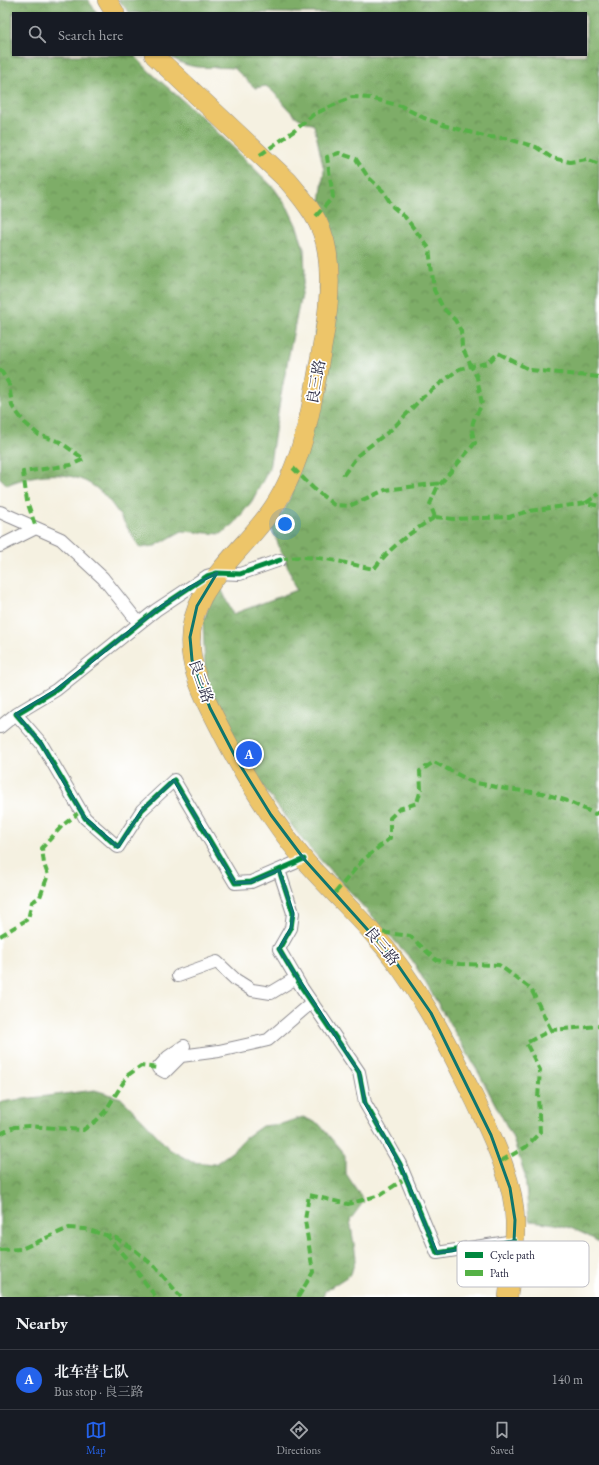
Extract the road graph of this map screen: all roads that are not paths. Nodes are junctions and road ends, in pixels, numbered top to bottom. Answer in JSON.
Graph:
{"nodes":[{"id":1,"x":107,"y":0,"type":"edge"},
{"id":2,"x":114,"y":12,"type":"edge"},
{"id":3,"x":155,"y":56,"type":"edge"},
{"id":4,"x":0,"y":512,"type":"edge"},
{"id":5,"x":36,"y":528,"type":"junction"},
{"id":6,"x":0,"y":546,"type":"edge"},
{"id":7,"x":280,"y":560,"type":"dead end"},
{"id":8,"x":217,"y":573,"type":"junction"},
{"id":9,"x":139,"y":623,"type":"junction"},
{"id":10,"x":16,"y":714,"type":"junction"},
{"id":11,"x":0,"y":727,"type":"edge"},
{"id":12,"x":304,"y":859,"type":"junction"},
{"id":13,"x":279,"y":870,"type":"junction"},
{"id":14,"x":178,"y":976,"type":"dead end"},
{"id":15,"x":296,"y":978,"type":"junction"},
{"id":16,"x":312,"y":1002,"type":"junction"},
{"id":17,"x":184,"y":1046,"type":"dead end"},
{"id":18,"x":514,"y":1241,"type":"edge"},
{"id":19,"x":457,"y":1250,"type":"edge"},
{"id":20,"x":509,"y":1287,"type":"edge"},
{"id":21,"x":508,"y":1297,"type":"edge"}],
"edges":[{"from":1,"to":2,"type":"main road"},
{"from":3,"to":8,"type":"main road","name":"良三路"},
{"from":4,"to":5,"type":"street"},
{"from":5,"to":6,"type":"street"},
{"from":5,"to":9,"type":"street"},
{"from":7,"to":8,"type":"street"},
{"from":8,"to":9,"type":"street"},
{"from":8,"to":12,"type":"main road","name":"良三路"},
{"from":9,"to":10,"type":"street"},
{"from":10,"to":11,"type":"street"},
{"from":10,"to":13,"type":"street"},
{"from":12,"to":13,"type":"street"},
{"from":12,"to":18,"type":"main road","name":"良三路"},
{"from":13,"to":15,"type":"street"},
{"from":14,"to":15,"type":"street"},
{"from":15,"to":16,"type":"street"},
{"from":16,"to":17,"type":"street"},
{"from":16,"to":19,"type":"street"},
{"from":20,"to":21,"type":"main road","name":"良三路"}]}
